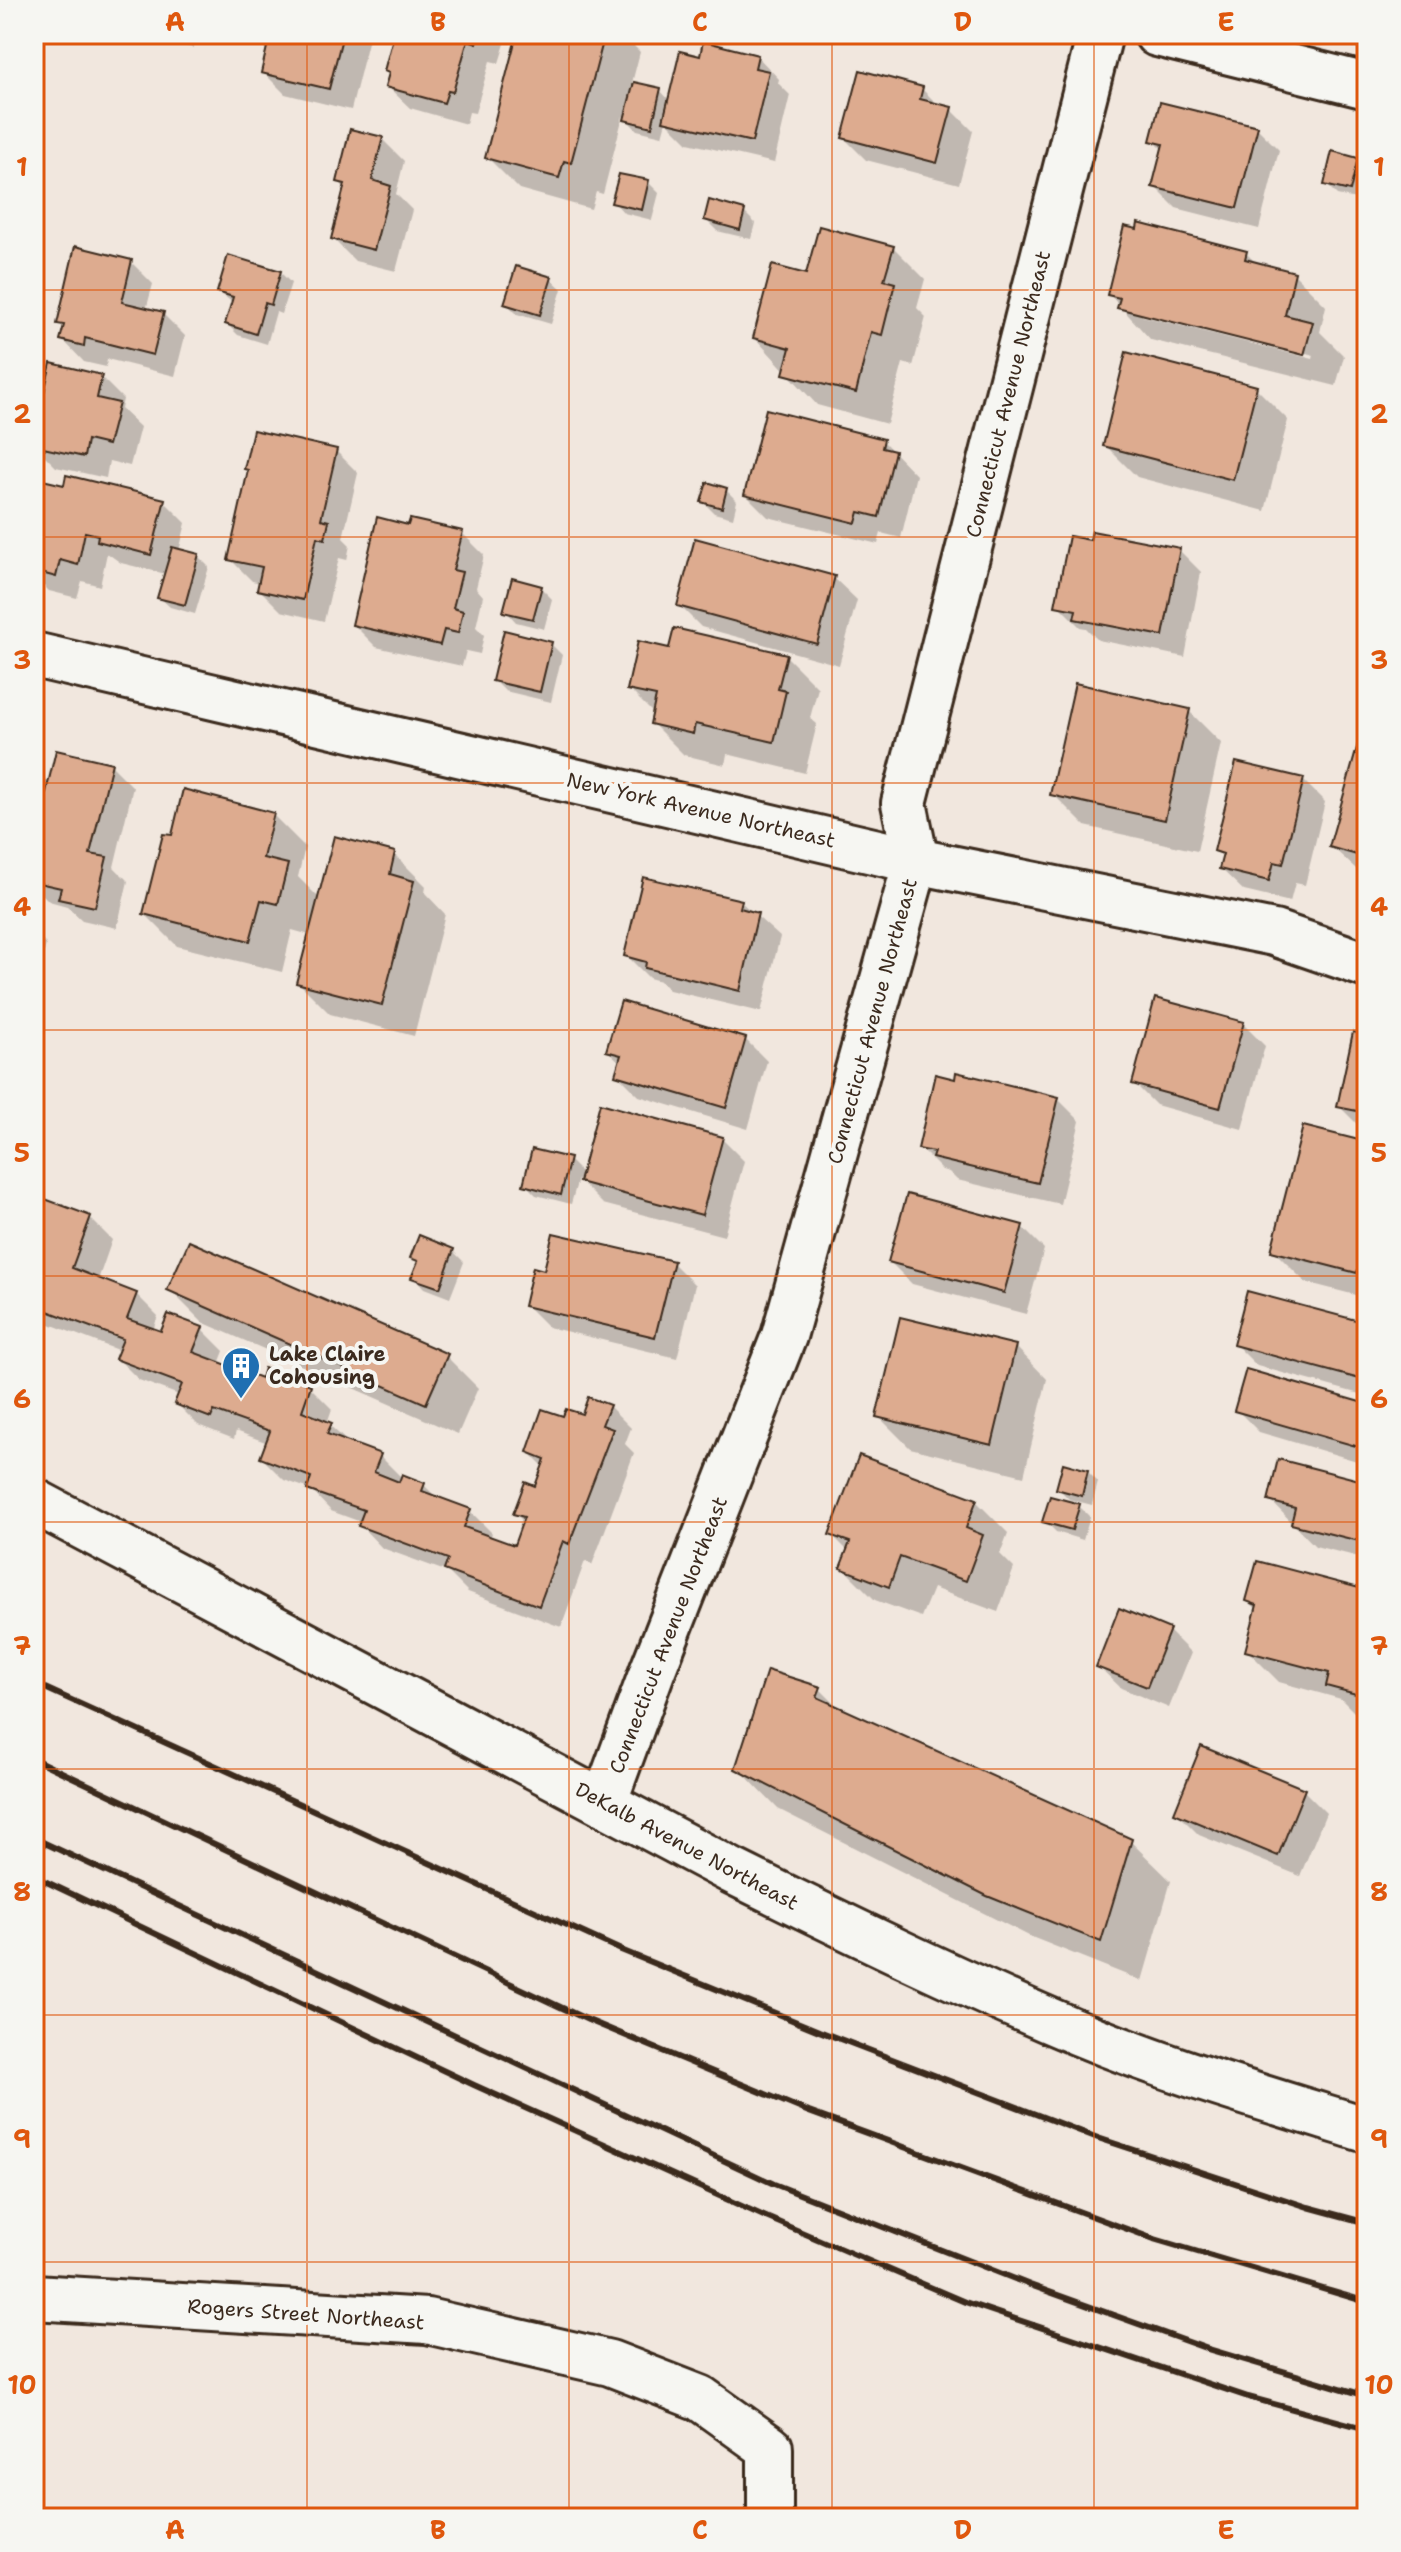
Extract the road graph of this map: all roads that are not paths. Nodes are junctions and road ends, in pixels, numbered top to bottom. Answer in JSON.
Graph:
{"nodes":[{"id":1,"x":1100,"y":34,"type":"edge"},
{"id":2,"x":1157,"y":34,"type":"edge"},
{"id":3,"x":1367,"y":86,"type":"edge"},
{"id":4,"x":34,"y":655,"type":"edge"},
{"id":5,"x":916,"y":861,"type":"junction"},
{"id":6,"x":1367,"y":965,"type":"edge"},
{"id":7,"x":34,"y":1501,"type":"edge"},
{"id":8,"x":604,"y":1803,"type":"junction"},
{"id":9,"x":1367,"y":2130,"type":"edge"},
{"id":10,"x":34,"y":2297,"type":"edge"},
{"id":11,"x":770,"y":2518,"type":"edge"}],
"edges":[{"from":1,"to":5,"type":"street","name":"Connecticut Avenue Northeast"},
{"from":2,"to":3,"type":"street"},
{"from":4,"to":5,"type":"street","name":"New York Avenue Northeast"},
{"from":5,"to":6,"type":"street","name":"New York Avenue Northeast"},
{"from":5,"to":8,"type":"street","name":"Connecticut Avenue Northeast"},
{"from":7,"to":8,"type":"street","name":"DeKalb Avenue Northeast"},
{"from":8,"to":9,"type":"street","name":"DeKalb Avenue Northeast"},
{"from":10,"to":11,"type":"street","name":"Rogers Street Northeast"}]}
